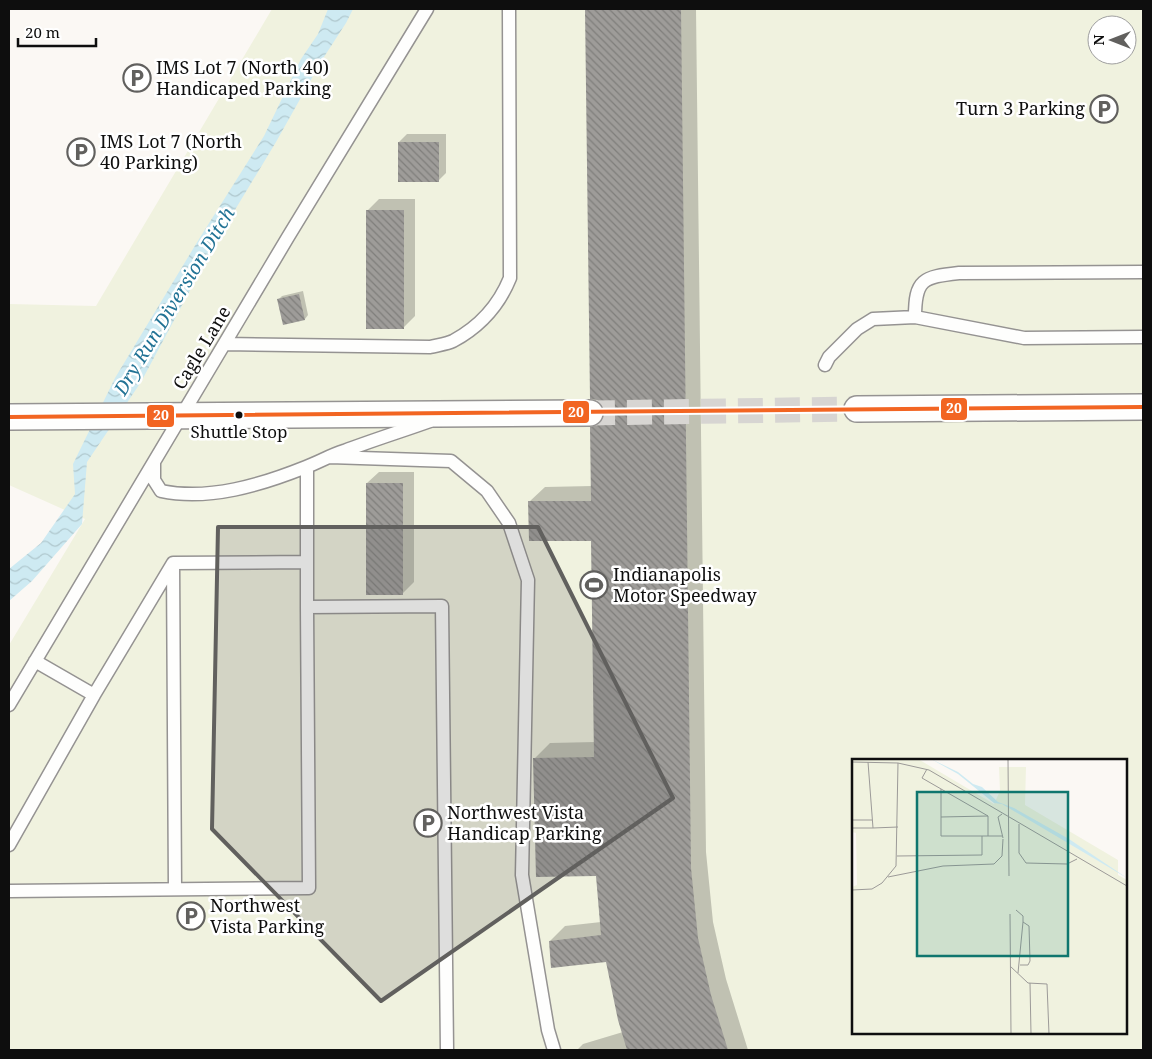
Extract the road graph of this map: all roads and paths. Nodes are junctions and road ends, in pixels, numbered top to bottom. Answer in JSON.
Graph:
{"nodes":[{"id":1,"x":427,"y":9,"type":"edge"},
{"id":2,"x":509,"y":9,"type":"edge"},
{"id":3,"x":1143,"y":272,"type":"edge"},
{"id":4,"x":915,"y":317,"type":"junction"},
{"id":5,"x":1143,"y":337,"type":"edge"},
{"id":6,"x":225,"y":344,"type":"junction"},
{"id":7,"x":825,"y":365,"type":"dead end"},
{"id":8,"x":1143,"y":407,"type":"edge"},
{"id":9,"x":857,"y":409,"type":"tunnel mouth"},
{"id":10,"x":454,"y":413,"type":"junction"},
{"id":11,"x":590,"y":413,"type":"tunnel mouth"},
{"id":12,"x":182,"y":416,"type":"junction"},
{"id":13,"x":9,"y":418,"type":"edge"},
{"id":14,"x":330,"y":456,"type":"junction"},
{"id":15,"x":154,"y":463,"type":"junction"},
{"id":16,"x":308,"y":467,"type":"junction"},
{"id":17,"x":308,"y":562,"type":"junction"},
{"id":18,"x":173,"y":563,"type":"junction"},
{"id":19,"x":308,"y":607,"type":"junction"},
{"id":20,"x":35,"y":661,"type":"junction"},
{"id":21,"x":94,"y":695,"type":"junction"},
{"id":22,"x":9,"y":706,"type":"edge"},
{"id":23,"x":9,"y":845,"type":"edge"},
{"id":24,"x":175,"y":889,"type":"junction"},
{"id":25,"x":9,"y":891,"type":"edge"},
{"id":26,"x":447,"y":1050,"type":"edge"},
{"id":27,"x":554,"y":1050,"type":"edge"}],
"edges":[{"from":1,"to":6,"type":"lane","name":"Cagle Lane"},
{"from":2,"to":6,"type":"lane"},
{"from":3,"to":4,"type":"lane"},
{"from":4,"to":5,"type":"lane"},
{"from":4,"to":7,"type":"lane"},
{"from":6,"to":12,"type":"lane","name":"Cagle Lane"},
{"from":8,"to":9,"type":"street"},
{"from":10,"to":11,"type":"street"},
{"from":10,"to":12,"type":"street"},
{"from":10,"to":14,"type":"lane"},
{"from":12,"to":13,"type":"street"},
{"from":12,"to":15,"type":"lane","name":"Cagle Lane"},
{"from":14,"to":16,"type":"lane"},
{"from":14,"to":27,"type":"lane"},
{"from":15,"to":16,"type":"lane"},
{"from":15,"to":20,"type":"lane","name":"Cagle Lane"},
{"from":16,"to":17,"type":"lane"},
{"from":17,"to":18,"type":"lane"},
{"from":17,"to":19,"type":"lane"},
{"from":18,"to":21,"type":"lane"},
{"from":18,"to":24,"type":"lane"},
{"from":19,"to":24,"type":"lane"},
{"from":19,"to":26,"type":"lane"},
{"from":20,"to":21,"type":"lane"},
{"from":20,"to":22,"type":"lane","name":"Cagle Lane"},
{"from":21,"to":23,"type":"lane"},
{"from":24,"to":25,"type":"lane"}]}
